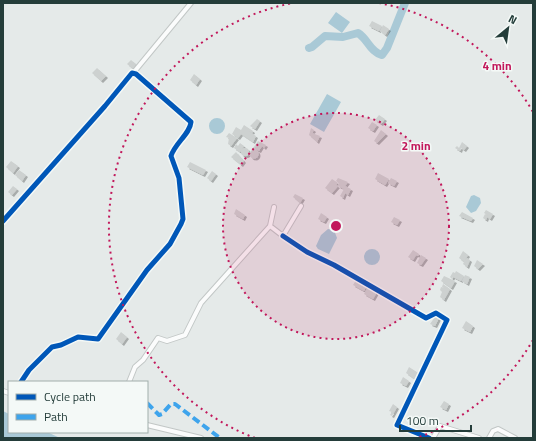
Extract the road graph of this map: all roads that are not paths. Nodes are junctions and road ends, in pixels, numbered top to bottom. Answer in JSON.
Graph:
{"nodes":[{"id":1,"x":191,"y":3,"type":"edge"},
{"id":2,"x":134,"y":72,"type":"junction"},
{"id":3,"x":301,"y":206,"type":"dead end"},
{"id":4,"x":274,"y":207,"type":"dead end"},
{"id":5,"x":3,"y":221,"type":"edge"},
{"id":6,"x":270,"y":226,"type":"junction"},
{"id":7,"x":283,"y":236,"type":"junction"},
{"id":8,"x":22,"y":381,"type":"edge"},
{"id":9,"x":129,"y":381,"type":"edge"},
{"id":10,"x":148,"y":425,"type":"edge"},
{"id":11,"x":201,"y":438,"type":"edge"},
{"id":12,"x":429,"y":438,"type":"edge"},
{"id":13,"x":433,"y":438,"type":"edge"},
{"id":14,"x":479,"y":438,"type":"edge"},
{"id":15,"x":489,"y":438,"type":"edge"},
{"id":16,"x":515,"y":438,"type":"edge"}],
"edges":[{"from":1,"to":2,"type":"street"},
{"from":2,"to":5,"type":"street"},
{"from":2,"to":8,"type":"street"},
{"from":3,"to":7,"type":"street"},
{"from":4,"to":6,"type":"street"},
{"from":6,"to":7,"type":"street"},
{"from":6,"to":9,"type":"street"},
{"from":7,"to":12,"type":"street"},
{"from":10,"to":11,"type":"street"},
{"from":13,"to":14,"type":"street"},
{"from":15,"to":16,"type":"street"}]}
